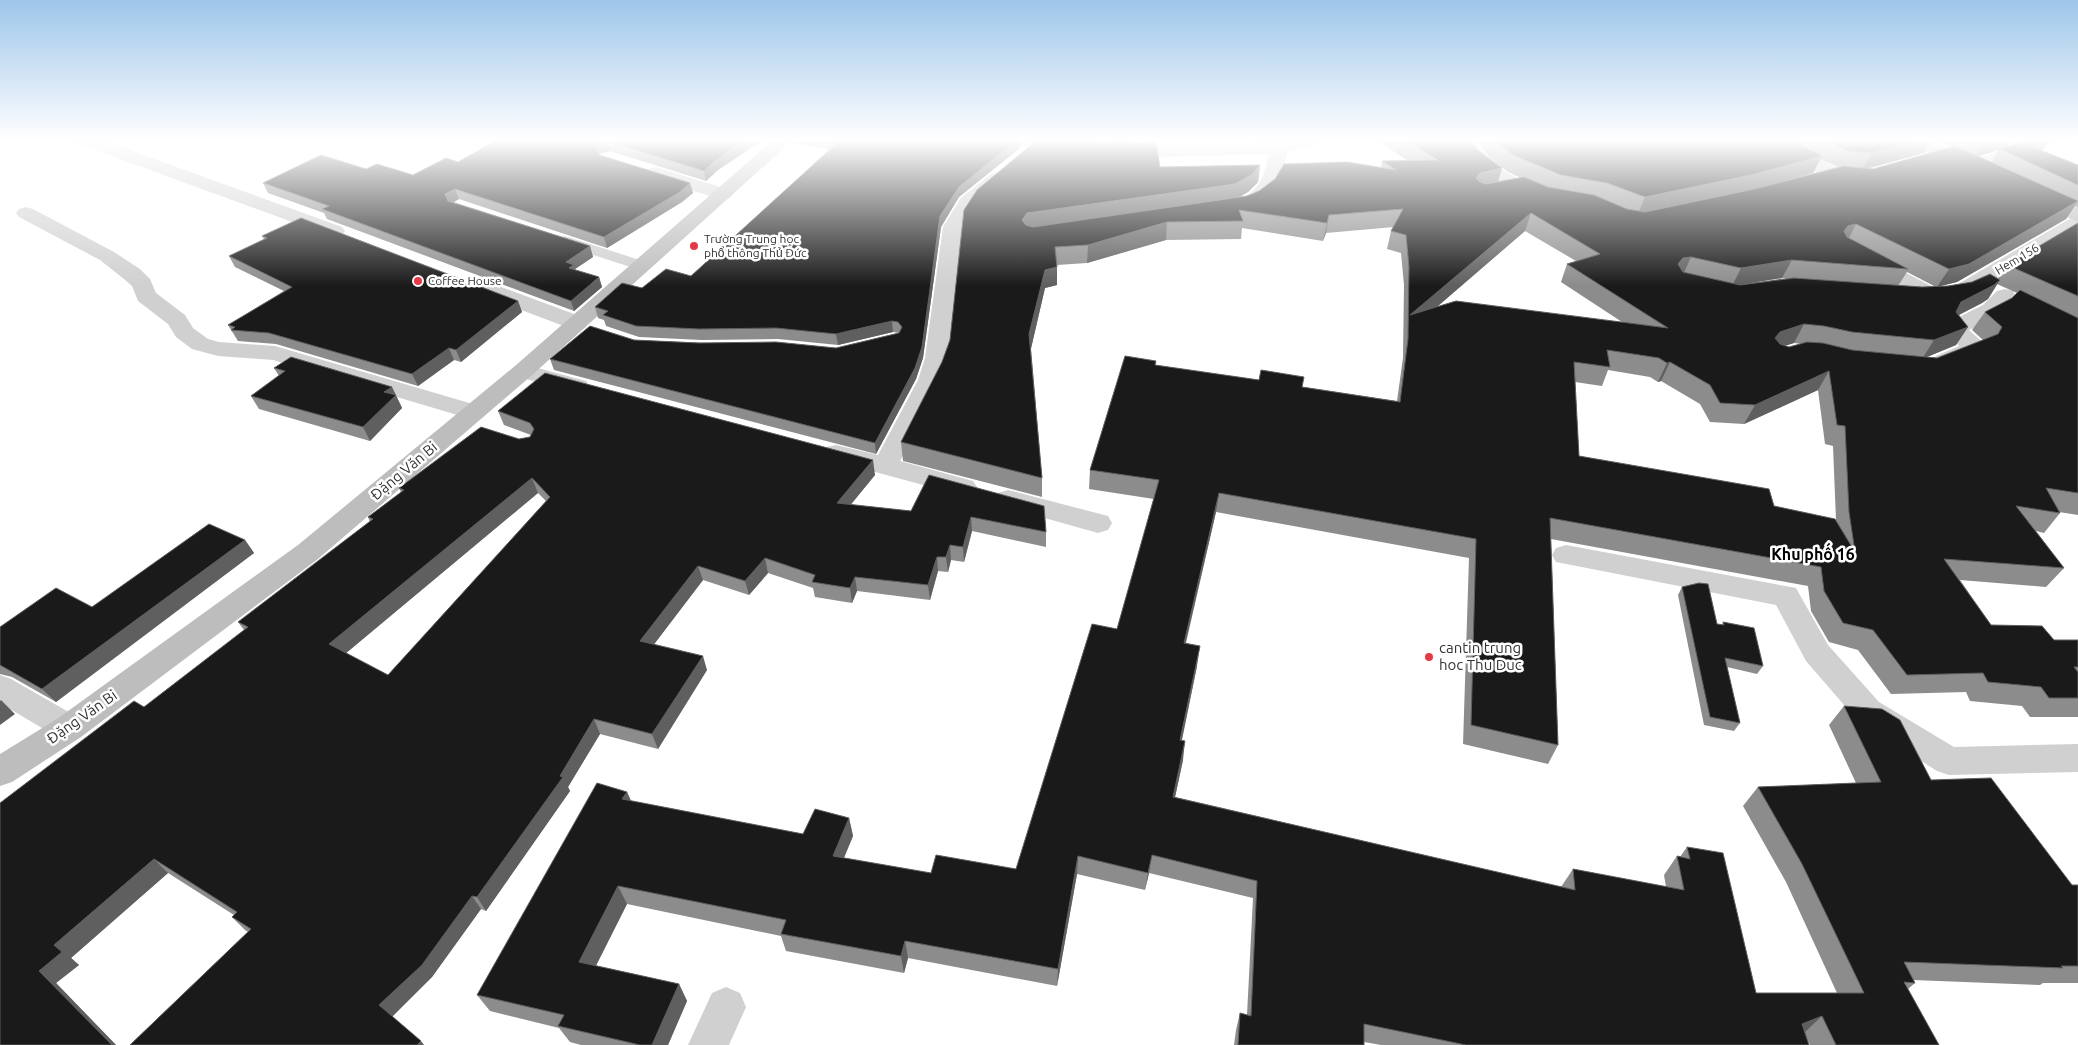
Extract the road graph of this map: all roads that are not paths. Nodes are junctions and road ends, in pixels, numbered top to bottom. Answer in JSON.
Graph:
{"nodes":[{"id":1,"x":218,"y":189,"type":"edge"},
{"id":2,"x":706,"y":189,"type":"edge"},
{"id":3,"x":729,"y":189,"type":"edge"},
{"id":4,"x":986,"y":189,"type":"edge"},
{"id":5,"x":1267,"y":189,"type":"edge"},
{"id":6,"x":1517,"y":189,"type":"edge"},
{"id":7,"x":1524,"y":189,"type":"edge"},
{"id":8,"x":2025,"y":190,"type":"edge"},
{"id":9,"x":1497,"y":192,"type":"edge"},
{"id":10,"x":723,"y":194,"type":"junction"},
{"id":11,"x":1557,"y":200,"type":"edge"},
{"id":12,"x":1223,"y":211,"type":"edge"},
{"id":13,"x":26,"y":212,"type":"dead end"},
{"id":14,"x":2078,"y":216,"type":"edge"},
{"id":15,"x":2078,"y":222,"type":"edge"},
{"id":16,"x":550,"y":236,"type":"edge"},
{"id":17,"x":350,"y":237,"type":"edge"},
{"id":18,"x":1855,"y":255,"type":"edge"},
{"id":19,"x":643,"y":266,"type":"junction"},
{"id":20,"x":468,"y":282,"type":"edge"},
{"id":21,"x":1978,"y":282,"type":"junction"},
{"id":22,"x":1934,"y":296,"type":"junction"},
{"id":23,"x":1896,"y":297,"type":"edge"},
{"id":24,"x":586,"y":326,"type":"junction"},
{"id":25,"x":1926,"y":368,"type":"edge"},
{"id":26,"x":523,"y":371,"type":"junction"},
{"id":27,"x":598,"y":391,"type":"edge"},
{"id":28,"x":476,"y":421,"type":"junction"},
{"id":29,"x":815,"y":448,"type":"edge"},
{"id":30,"x":885,"y":466,"type":"junction"},
{"id":31,"x":1098,"y":523,"type":"dead end"},
{"id":32,"x":1566,"y":555,"type":"dead end"},
{"id":33,"x":0,"y":688,"type":"edge"},
{"id":34,"x":69,"y":728,"type":"junction"},
{"id":35,"x":2078,"y":758,"type":"edge"},
{"id":36,"x":0,"y":772,"type":"edge"},
{"id":37,"x":726,"y":1007,"type":"dead end"},
{"id":38,"x":708,"y":1045,"type":"edge"}],
"edges":[{"from":1,"to":17,"type":"street"},
{"from":2,"to":10,"type":"street"},
{"from":3,"to":10,"type":"main road","name":"Đặng Văn Bi"},
{"from":4,"to":30,"type":"street"},
{"from":5,"to":12,"type":"street"},
{"from":6,"to":9,"type":"lane"},
{"from":7,"to":11,"type":"street"},
{"from":8,"to":14,"type":"main road"},
{"from":10,"to":19,"type":"main road","name":"Đặng Văn Bi"},
{"from":13,"to":28,"type":"street"},
{"from":15,"to":21,"type":"street","name":"Hem 156"},
{"from":16,"to":19,"type":"lane"},
{"from":18,"to":22,"type":"street"},
{"from":19,"to":24,"type":"main road","name":"Đặng Văn Bi"},
{"from":20,"to":24,"type":"street"},
{"from":21,"to":22,"type":"street","name":"Hem 156"},
{"from":21,"to":25,"type":"street"},
{"from":22,"to":23,"type":"street","name":"Hem 156"},
{"from":24,"to":26,"type":"main road","name":"Đặng Văn Bi"},
{"from":26,"to":27,"type":"street"},
{"from":26,"to":28,"type":"main road","name":"Đặng Văn Bi"},
{"from":28,"to":34,"type":"main road","name":"Đặng Văn Bi"},
{"from":29,"to":30,"type":"street"},
{"from":30,"to":31,"type":"street"},
{"from":32,"to":35,"type":"street"},
{"from":33,"to":34,"type":"street"},
{"from":34,"to":36,"type":"main road","name":"Đặng Văn Bi"},
{"from":37,"to":38,"type":"street"}]}
